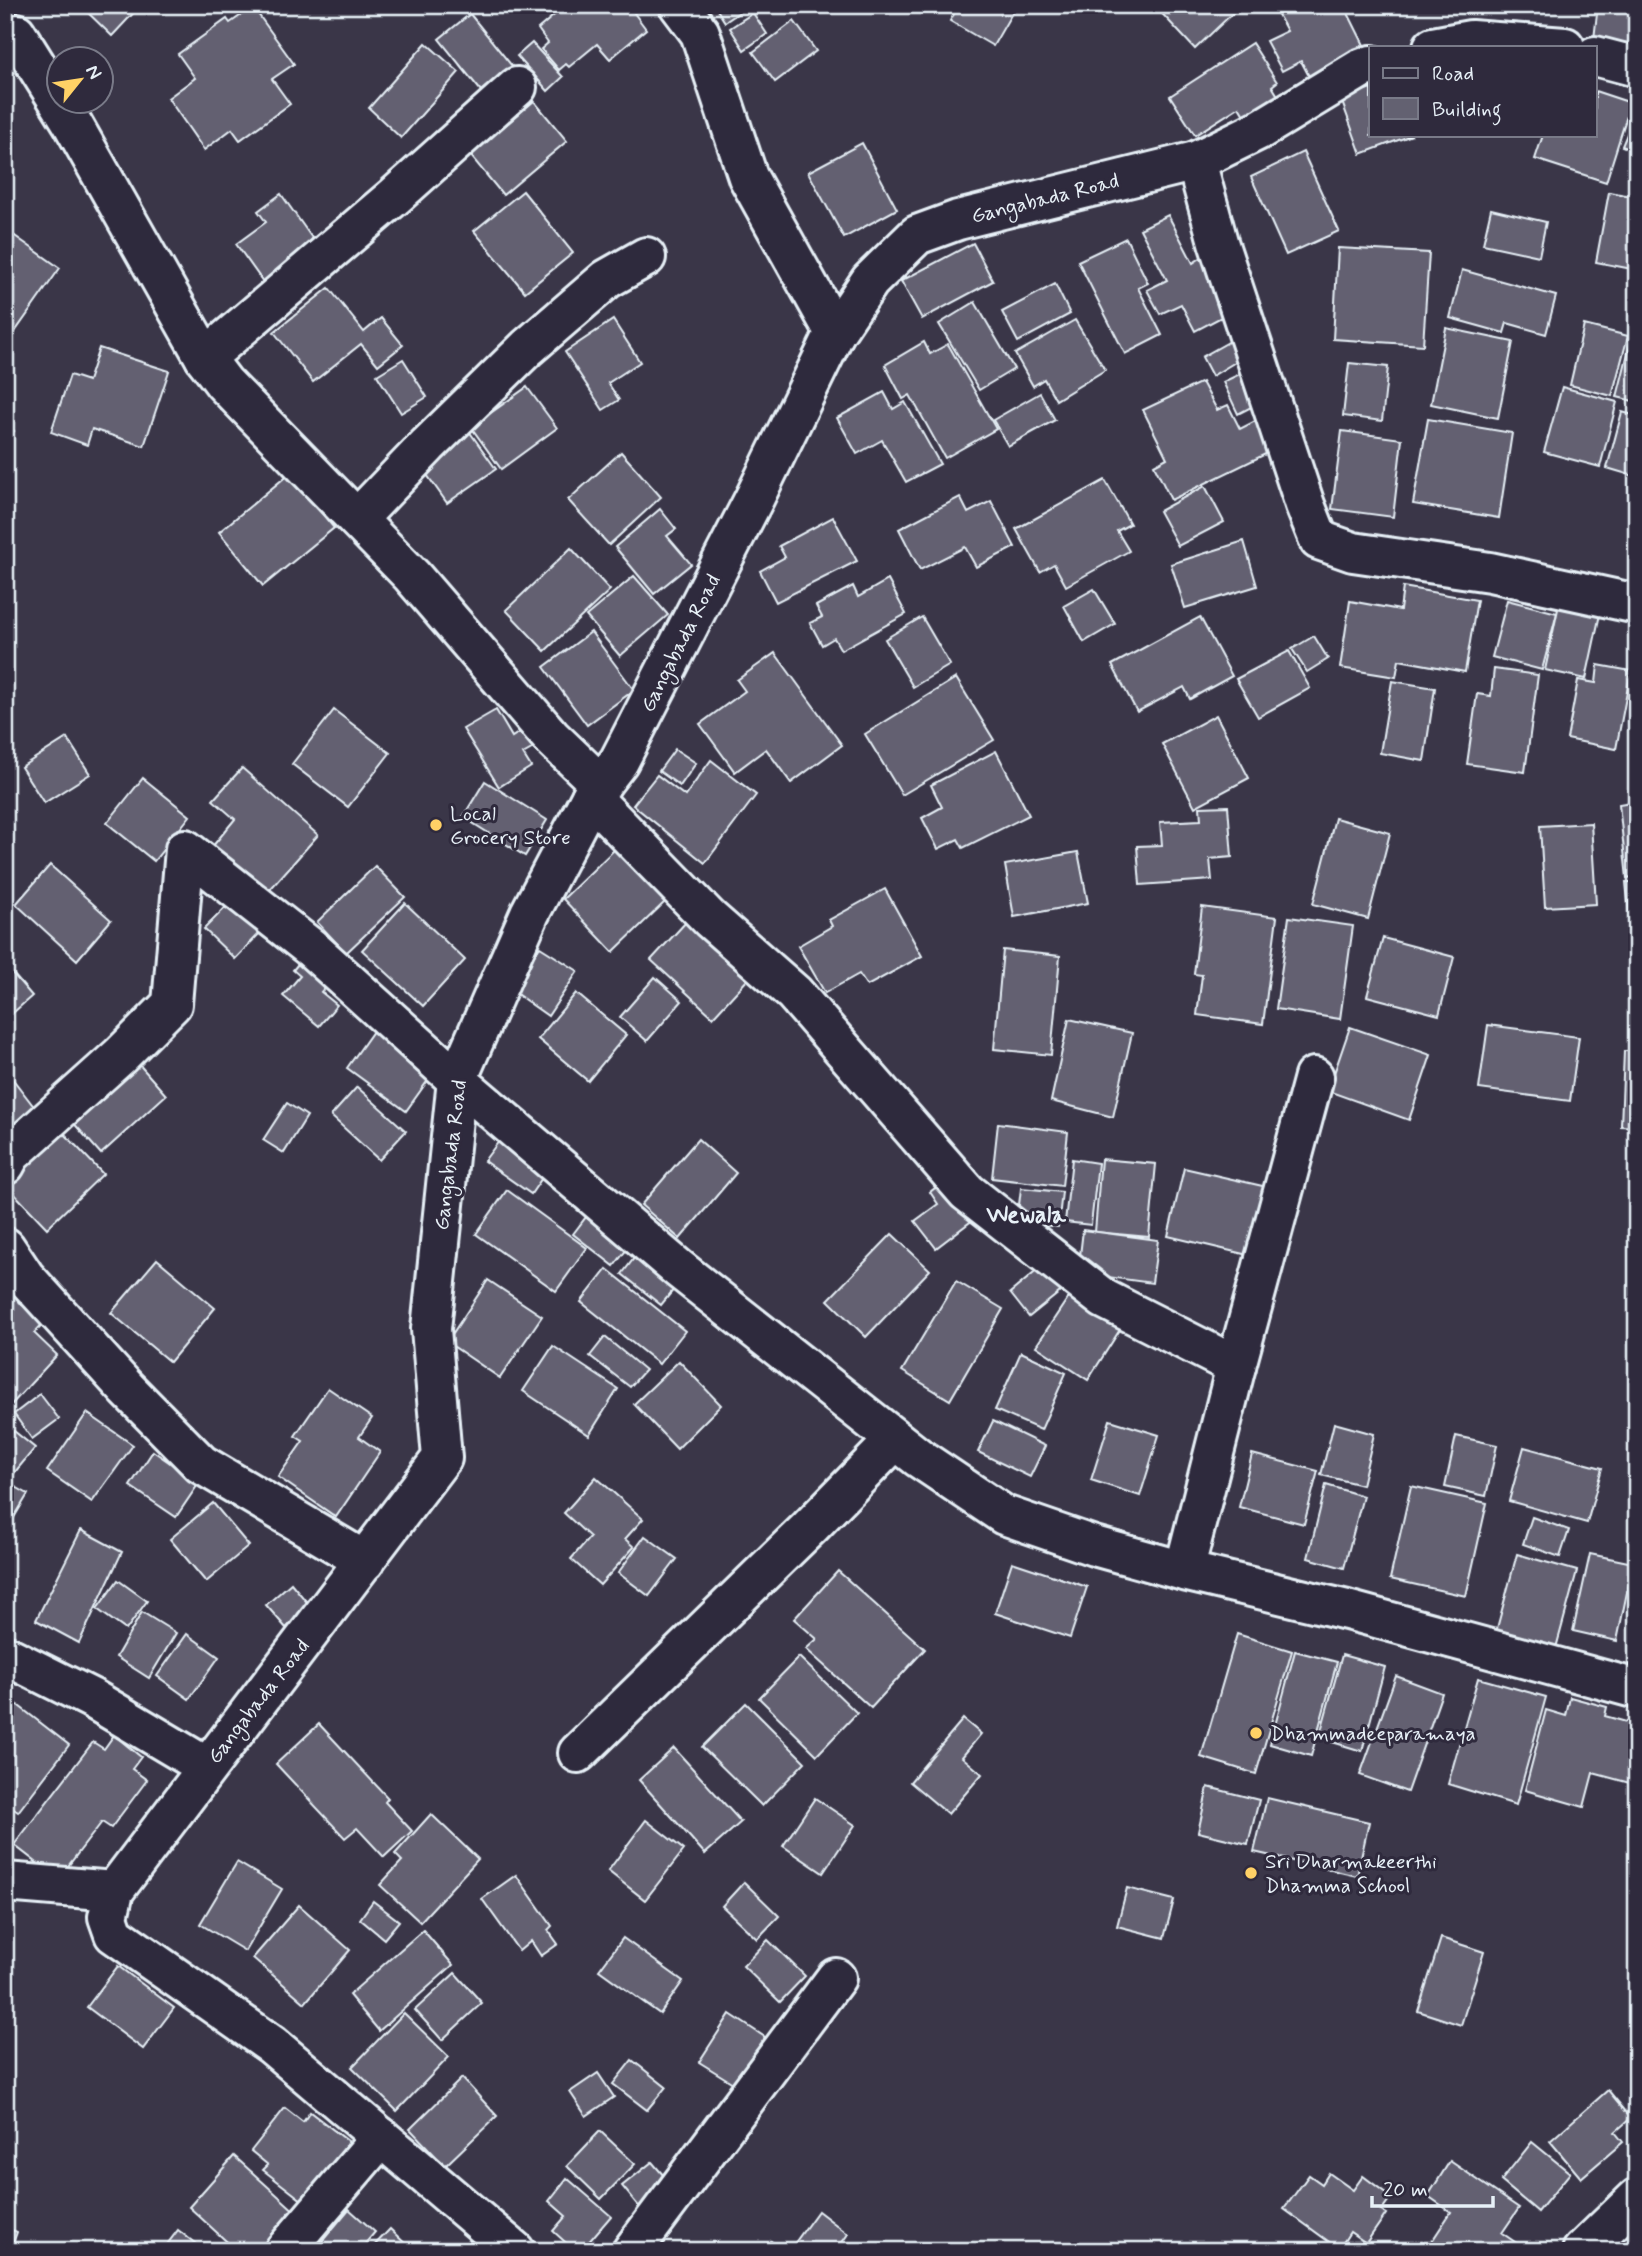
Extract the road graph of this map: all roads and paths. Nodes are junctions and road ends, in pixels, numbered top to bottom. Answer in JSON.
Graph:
{"nodes":[{"id":1,"x":679,"y":5,"type":"edge"},
{"id":2,"x":16,"y":33,"type":"dead end"},
{"id":3,"x":1438,"y":46,"type":"edge"},
{"id":4,"x":1551,"y":46,"type":"edge"},
{"id":5,"x":1369,"y":66,"type":"edge"},
{"id":6,"x":516,"y":87,"type":"dead end"},
{"id":7,"x":1196,"y":161,"type":"junction"},
{"id":8,"x":646,"y":257,"type":"dead end"},
{"id":9,"x":835,"y":333,"type":"junction"},
{"id":10,"x":205,"y":358,"type":"junction"},
{"id":11,"x":357,"y":519,"type":"junction"},
{"id":12,"x":1637,"y":604,"type":"edge"},
{"id":13,"x":596,"y":791,"type":"junction"},
{"id":14,"x":1314,"y":1077,"type":"dead end"},
{"id":15,"x":457,"y":1080,"type":"junction"},
{"id":16,"x":5,"y":1165,"type":"edge"},
{"id":17,"x":5,"y":1247,"type":"edge"},
{"id":18,"x":1236,"y":1366,"type":"junction"},
{"id":19,"x":895,"y":1440,"type":"junction"},
{"id":20,"x":365,"y":1561,"type":"junction"},
{"id":21,"x":1184,"y":1571,"type":"junction"},
{"id":22,"x":5,"y":1655,"type":"edge"},
{"id":23,"x":1637,"y":1689,"type":"edge"},
{"id":24,"x":578,"y":1753,"type":"dead end"},
{"id":25,"x":207,"y":1767,"type":"junction"},
{"id":26,"x":5,"y":1882,"type":"edge"},
{"id":27,"x":114,"y":1891,"type":"junction"},
{"id":28,"x":836,"y":1978,"type":"dead end"},
{"id":29,"x":381,"y":2137,"type":"junction"},
{"id":30,"x":1637,"y":2198,"type":"edge"},
{"id":31,"x":284,"y":2251,"type":"edge"},
{"id":32,"x":515,"y":2251,"type":"edge"},
{"id":33,"x":632,"y":2251,"type":"edge"},
{"id":34,"x":1582,"y":2251,"type":"edge"}],
"edges":[{"from":1,"to":9,"type":"street"},
{"from":2,"to":10,"type":"street"},
{"from":3,"to":4,"type":"street"},
{"from":5,"to":7,"type":"street","name":"Gangabada Road"},
{"from":6,"to":10,"type":"street"},
{"from":7,"to":9,"type":"street","name":"Gangabada Road"},
{"from":7,"to":12,"type":"street"},
{"from":8,"to":11,"type":"street"},
{"from":9,"to":13,"type":"street","name":"Gangabada Road"},
{"from":10,"to":11,"type":"street"},
{"from":11,"to":13,"type":"street"},
{"from":13,"to":15,"type":"street","name":"Gangabada Road"},
{"from":13,"to":18,"type":"street"},
{"from":14,"to":18,"type":"street"},
{"from":15,"to":16,"type":"street"},
{"from":15,"to":19,"type":"street"},
{"from":15,"to":20,"type":"street","name":"Gangabada Road"},
{"from":17,"to":20,"type":"street"},
{"from":18,"to":21,"type":"street"},
{"from":19,"to":21,"type":"street"},
{"from":19,"to":24,"type":"street"},
{"from":20,"to":25,"type":"street","name":"Gangabada Road"},
{"from":21,"to":23,"type":"street"},
{"from":22,"to":25,"type":"street"},
{"from":25,"to":27,"type":"street","name":"Gangabada Road"},
{"from":26,"to":27,"type":"street"},
{"from":27,"to":29,"type":"street"},
{"from":28,"to":33,"type":"street"},
{"from":29,"to":31,"type":"street"},
{"from":29,"to":32,"type":"street"},
{"from":30,"to":34,"type":"street"}]}
